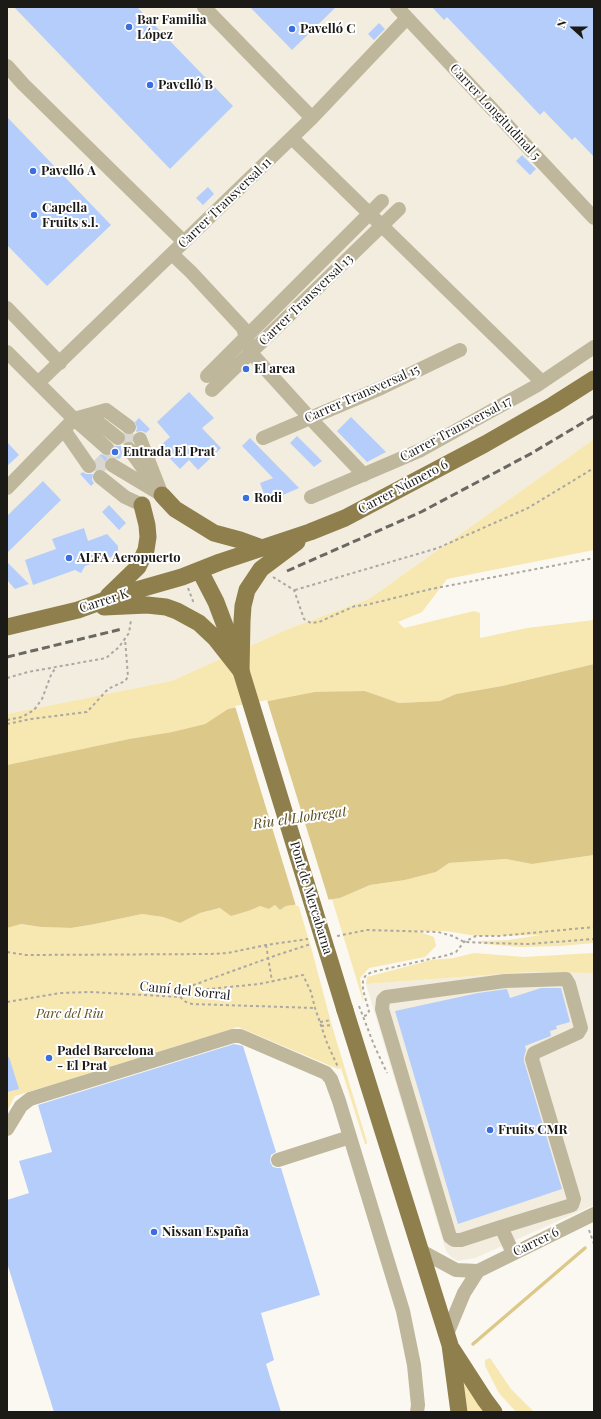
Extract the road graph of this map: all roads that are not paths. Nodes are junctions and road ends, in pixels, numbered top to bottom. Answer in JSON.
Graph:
{"nodes":[{"id":1,"x":204,"y":7,"type":"edge"},
{"id":2,"x":397,"y":7,"type":"edge"},
{"id":3,"x":408,"y":18,"type":"junction"},
{"id":4,"x":7,"y":66,"type":"edge"},
{"id":5,"x":312,"y":118,"type":"junction"},
{"id":6,"x":292,"y":138,"type":"junction"},
{"id":7,"x":382,"y":201,"type":"dead end"},
{"id":8,"x":399,"y":209,"type":"dead end"},
{"id":9,"x":370,"y":213,"type":"junction"},
{"id":10,"x":594,"y":218,"type":"edge"},
{"id":11,"x":382,"y":226,"type":"junction"},
{"id":12,"x":184,"y":242,"type":"junction"},
{"id":13,"x":172,"y":254,"type":"junction"},
{"id":14,"x":7,"y":308,"type":"edge"},
{"id":15,"x":246,"y":338,"type":"junction"},
{"id":16,"x":594,"y":347,"type":"edge"},
{"id":17,"x":460,"y":350,"type":"dead end"},
{"id":18,"x":7,"y":352,"type":"edge"},
{"id":19,"x":251,"y":353,"type":"junction"},
{"id":20,"x":60,"y":363,"type":"junction"},
{"id":21,"x":207,"y":376,"type":"dead end"},
{"id":22,"x":594,"y":379,"type":"edge"},
{"id":23,"x":542,"y":382,"type":"junction"},
{"id":24,"x":38,"y":383,"type":"junction"},
{"id":25,"x":212,"y":390,"type":"dead end"},
{"id":26,"x":309,"y":417,"type":"junction"},
{"id":27,"x":74,"y":419,"type":"junction"},
{"id":28,"x":67,"y":434,"type":"junction"},
{"id":29,"x":263,"y":438,"type":"dead end"},
{"id":30,"x":110,"y":446,"type":"junction"},
{"id":31,"x":120,"y":458,"type":"junction"},
{"id":32,"x":364,"y":475,"type":"junction"},
{"id":33,"x":7,"y":488,"type":"edge"},
{"id":34,"x":162,"y":495,"type":"junction"},
{"id":35,"x":311,"y":497,"type":"dead end"},
{"id":36,"x":142,"y":505,"type":"joint"},
{"id":37,"x":310,"y":532,"type":"junction"},
{"id":38,"x":262,"y":548,"type":"junction"},
{"id":39,"x":200,"y":571,"type":"junction"},
{"id":40,"x":103,"y":601,"type":"junction"},
{"id":41,"x":78,"y":610,"type":"junction"},
{"id":42,"x":7,"y":627,"type":"edge"},
{"id":43,"x":241,"y":671,"type":"junction"},
{"id":44,"x":7,"y":1130,"type":"edge"},
{"id":45,"x":350,"y":1137,"type":"junction"},
{"id":46,"x":278,"y":1160,"type":"dead end"},
{"id":47,"x":594,"y":1214,"type":"edge"},
{"id":48,"x":502,"y":1227,"type":"junction"},
{"id":49,"x":421,"y":1251,"type":"junction"},
{"id":50,"x":513,"y":1253,"type":"junction"},
{"id":51,"x":478,"y":1271,"type":"junction"},
{"id":52,"x":448,"y":1340,"type":"junction"},
{"id":53,"x":417,"y":1412,"type":"edge"},
{"id":54,"x":459,"y":1412,"type":"edge"},
{"id":55,"x":494,"y":1412,"type":"edge"}],
"edges":[{"from":1,"to":5,"type":"street"},
{"from":2,"to":3,"type":"street","name":"Carrer Longitudinal 5"},
{"from":3,"to":5,"type":"street","name":"Carrer Transversal 11"},
{"from":3,"to":10,"type":"street","name":"Carrer Longitudinal 5"},
{"from":4,"to":12,"type":"street"},
{"from":5,"to":6,"type":"street","name":"Carrer Transversal 11"},
{"from":6,"to":9,"type":"street"},
{"from":6,"to":12,"type":"street","name":"Carrer Transversal 11"},
{"from":7,"to":9,"type":"street","name":"Carrer Transversal 13"},
{"from":8,"to":11,"type":"street","name":"Carrer Transversal 13"},
{"from":9,"to":11,"type":"street"},
{"from":9,"to":15,"type":"street","name":"Carrer Transversal 13"},
{"from":11,"to":19,"type":"street","name":"Carrer Transversal 13"},
{"from":11,"to":23,"type":"street"},
{"from":12,"to":13,"type":"street","name":"Carrer Transversal 11"},
{"from":13,"to":15,"type":"street"},
{"from":13,"to":20,"type":"street","name":"Carrer Transversal 11"},
{"from":14,"to":20,"type":"street"},
{"from":15,"to":19,"type":"street"},
{"from":15,"to":21,"type":"street","name":"Carrer Transversal 13"},
{"from":16,"to":23,"type":"street","name":"Carrer Transversal 17"},
{"from":17,"to":26,"type":"street","name":"Carrer Transversal 15"},
{"from":18,"to":24,"type":"street"},
{"from":19,"to":25,"type":"street","name":"Carrer Transversal 13"},
{"from":19,"to":26,"type":"street"},
{"from":20,"to":24,"type":"street","name":"Carrer Transversal 11"},
{"from":22,"to":37,"type":"main road","name":"Carrer Número 6"},
{"from":23,"to":32,"type":"street","name":"Carrer Transversal 17"},
{"from":24,"to":27,"type":"street"},
{"from":26,"to":29,"type":"street","name":"Carrer Transversal 15"},
{"from":26,"to":32,"type":"street"},
{"from":27,"to":28,"type":"street"},
{"from":27,"to":30,"type":"street"},
{"from":27,"to":30,"type":"street"},
{"from":28,"to":30,"type":"street"},
{"from":28,"to":33,"type":"street"},
{"from":31,"to":34,"type":"street"},
{"from":31,"to":34,"type":"street"},
{"from":31,"to":36,"type":"street"},
{"from":32,"to":35,"type":"street","name":"Carrer Transversal 17"},
{"from":34,"to":38,"type":"main road"},
{"from":36,"to":40,"type":"main road"},
{"from":37,"to":38,"type":"main road","name":"Carrer Número 6"},
{"from":37,"to":43,"type":"main road"},
{"from":38,"to":39,"type":"main road","name":"Carrer Número 6"},
{"from":39,"to":40,"type":"main road","name":"Carrer K"},
{"from":39,"to":43,"type":"main road"},
{"from":40,"to":41,"type":"main road","name":"Carrer K"},
{"from":41,"to":42,"type":"main road","name":"Carrer K"},
{"from":41,"to":43,"type":"main road"},
{"from":43,"to":49,"type":"main road","name":"Pont de Mercabarna","bridge":true},
{"from":44,"to":45,"type":"street"},
{"from":45,"to":46,"type":"street"},
{"from":45,"to":53,"type":"street"},
{"from":47,"to":50,"type":"street","name":"Carrer 6"},
{"from":48,"to":48,"type":"street"},
{"from":48,"to":50,"type":"street"},
{"from":49,"to":51,"type":"street","name":"Carrer 6"},
{"from":49,"to":52,"type":"main road","name":"Pont de Mercabarna"},
{"from":50,"to":51,"type":"street","name":"Carrer 6"},
{"from":51,"to":52,"type":"street"},
{"from":52,"to":54,"type":"main road"},
{"from":52,"to":55,"type":"main road"}]}
